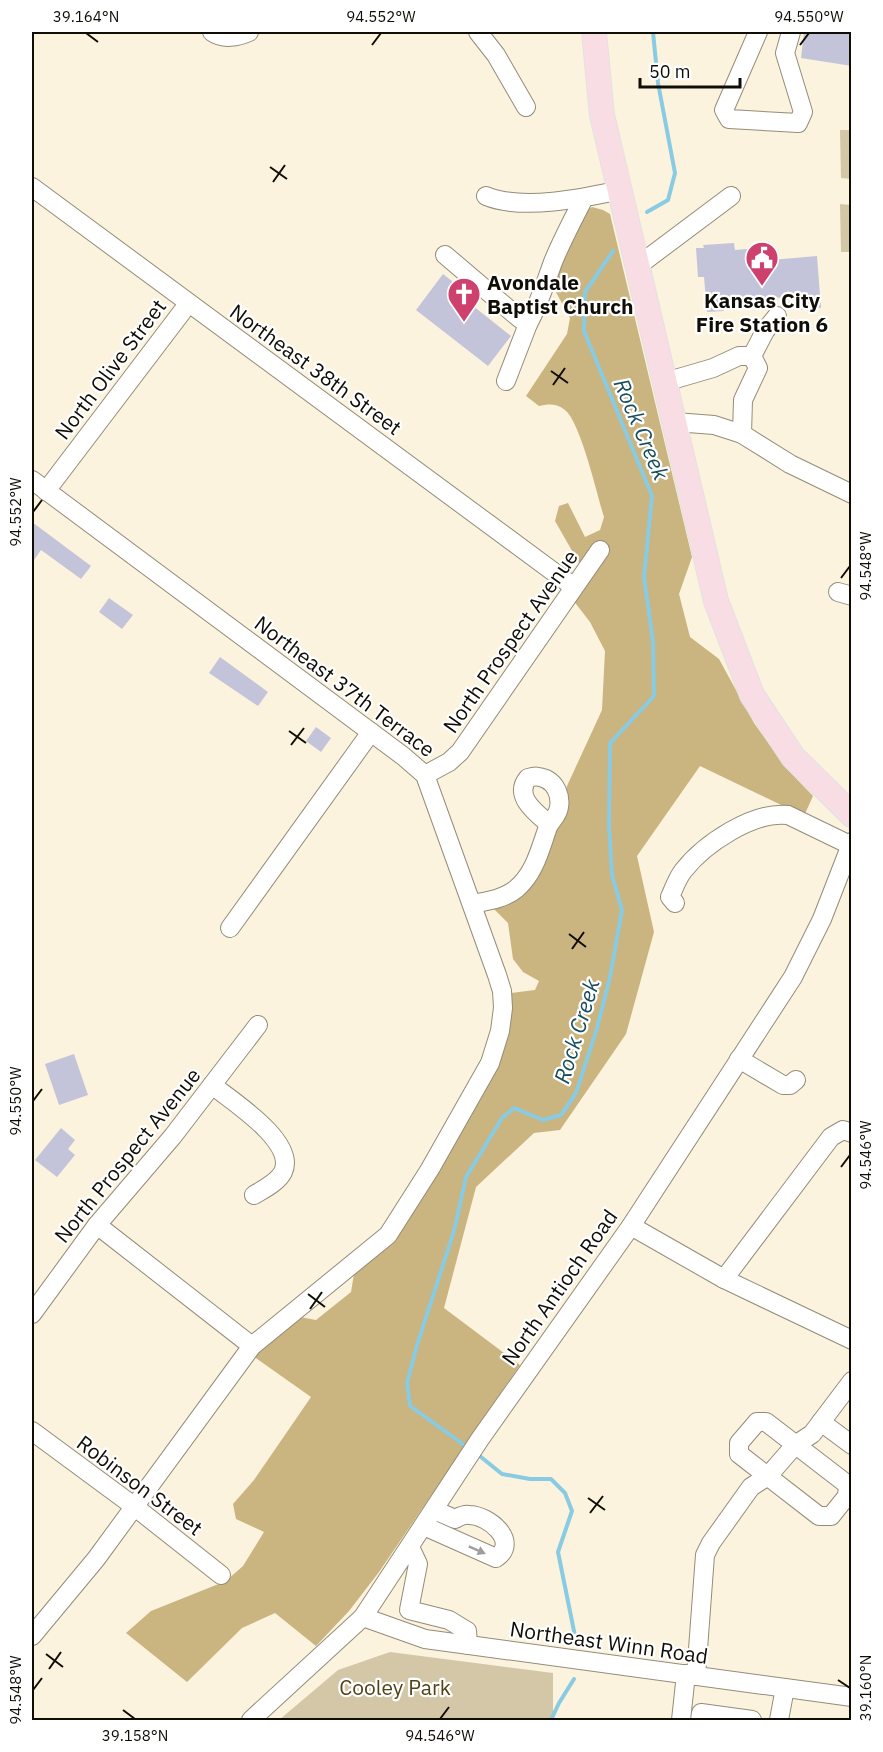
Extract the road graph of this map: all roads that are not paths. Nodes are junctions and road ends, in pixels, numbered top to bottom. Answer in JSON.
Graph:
{"nodes":[{"id":1,"x":249,"y":32,"type":"edge"},
{"id":2,"x":478,"y":32,"type":"edge"},
{"id":3,"x":594,"y":32,"type":"edge"},
{"id":4,"x":758,"y":32,"type":"edge"},
{"id":5,"x":791,"y":32,"type":"edge"},
{"id":6,"x":219,"y":34,"type":"edge"},
{"id":7,"x":526,"y":106,"type":"dead end"},
{"id":8,"x":32,"y":187,"type":"edge"},
{"id":9,"x":621,"y":190,"type":"junction"},
{"id":10,"x":486,"y":196,"type":"dead end"},
{"id":11,"x":731,"y":196,"type":"dead end"},
{"id":12,"x":584,"y":198,"type":"junction"},
{"id":13,"x":445,"y":255,"type":"dead end"},
{"id":14,"x":639,"y":265,"type":"junction"},
{"id":15,"x":188,"y":304,"type":"junction"},
{"id":16,"x":777,"y":316,"type":"dead end"},
{"id":17,"x":528,"y":324,"type":"junction"},
{"id":18,"x":752,"y":356,"type":"junction"},
{"id":19,"x":506,"y":381,"type":"dead end"},
{"id":20,"x":665,"y":382,"type":"junction"},
{"id":21,"x":675,"y":422,"type":"junction"},
{"id":22,"x":742,"y":434,"type":"junction"},
{"id":23,"x":39,"y":485,"type":"edge"},
{"id":24,"x":852,"y":494,"type":"edge"},
{"id":25,"x":600,"y":550,"type":"dead end"},
{"id":26,"x":574,"y":587,"type":"junction"},
{"id":27,"x":371,"y":732,"type":"junction"},
{"id":28,"x":426,"y":775,"type":"junction"},
{"id":29,"x":852,"y":815,"type":"edge"},
{"id":30,"x":549,"y":824,"type":"dead end"},
{"id":31,"x":851,"y":843,"type":"edge"},
{"id":32,"x":675,"y":903,"type":"dead end"},
{"id":33,"x":472,"y":904,"type":"junction"},
{"id":34,"x":230,"y":928,"type":"dead end"},
{"id":35,"x":258,"y":1025,"type":"dead end"},
{"id":36,"x":740,"y":1059,"type":"junction"},
{"id":37,"x":796,"y":1080,"type":"dead end"},
{"id":38,"x":212,"y":1085,"type":"junction"},
{"id":39,"x":848,"y":1132,"type":"edge"},
{"id":40,"x":254,"y":1195,"type":"dead end"},
{"id":41,"x":97,"y":1225,"type":"junction"},
{"id":42,"x":630,"y":1226,"type":"junction"},
{"id":43,"x":724,"y":1279,"type":"junction"},
{"id":44,"x":32,"y":1314,"type":"edge"},
{"id":45,"x":852,"y":1340,"type":"edge"},
{"id":46,"x":252,"y":1346,"type":"junction"},
{"id":47,"x":852,"y":1381,"type":"edge"},
{"id":48,"x":821,"y":1422,"type":"junction"},
{"id":49,"x":32,"y":1431,"type":"edge"},
{"id":50,"x":795,"y":1444,"type":"junction"},
{"id":51,"x":852,"y":1445,"type":"edge"},
{"id":52,"x":768,"y":1476,"type":"junction"},
{"id":53,"x":135,"y":1507,"type":"junction"},
{"id":54,"x":434,"y":1510,"type":"junction"},
{"id":55,"x":424,"y":1526,"type":"junction"},
{"id":56,"x":410,"y":1547,"type":"junction"},
{"id":57,"x":221,"y":1575,"type":"dead end"},
{"id":58,"x":363,"y":1617,"type":"junction"},
{"id":59,"x":32,"y":1636,"type":"edge"},
{"id":60,"x":468,"y":1645,"type":"junction"},
{"id":61,"x":691,"y":1675,"type":"junction"},
{"id":62,"x":785,"y":1688,"type":"junction"},
{"id":63,"x":852,"y":1697,"type":"edge"},
{"id":64,"x":260,"y":1718,"type":"edge"},
{"id":65,"x":681,"y":1720,"type":"edge"},
{"id":66,"x":700,"y":1720,"type":"edge"},
{"id":67,"x":752,"y":1720,"type":"edge"},
{"id":68,"x":779,"y":1720,"type":"edge"}],
"edges":[{"from":1,"to":6,"type":"street"},
{"from":2,"to":7,"type":"street"},
{"from":3,"to":9,"type":"main road"},
{"from":4,"to":5,"type":"street"},
{"from":8,"to":15,"type":"street","name":"Northeast 38th Street"},
{"from":9,"to":12,"type":"street"},
{"from":9,"to":14,"type":"main road"},
{"from":10,"to":12,"type":"street"},
{"from":11,"to":14,"type":"street"},
{"from":12,"to":17,"type":"street"},
{"from":13,"to":17,"type":"street"},
{"from":14,"to":20,"type":"main road"},
{"from":15,"to":23,"type":"street","name":"North Olive Street"},
{"from":15,"to":26,"type":"street","name":"Northeast 38th Street"},
{"from":16,"to":18,"type":"street"},
{"from":17,"to":19,"type":"street"},
{"from":18,"to":20,"type":"street"},
{"from":18,"to":22,"type":"street"},
{"from":20,"to":21,"type":"main road"},
{"from":21,"to":22,"type":"street"},
{"from":21,"to":29,"type":"main road"},
{"from":22,"to":24,"type":"street"},
{"from":23,"to":27,"type":"street","name":"Northeast 37th Terrace"},
{"from":25,"to":26,"type":"street","name":"North Prospect Avenue"},
{"from":26,"to":28,"type":"street","name":"North Prospect Avenue"},
{"from":27,"to":28,"type":"street","name":"Northeast 37th Terrace"},
{"from":27,"to":34,"type":"street"},
{"from":28,"to":33,"type":"street","name":"Northeast 37th Terrace"},
{"from":30,"to":33,"type":"street"},
{"from":31,"to":32,"type":"street"},
{"from":31,"to":36,"type":"street","name":"North Antioch Road"},
{"from":33,"to":46,"type":"street","name":"Northeast 37th Terrace"},
{"from":35,"to":38,"type":"street","name":"North Prospect Avenue"},
{"from":36,"to":37,"type":"street"},
{"from":36,"to":42,"type":"street","name":"North Antioch Road"},
{"from":38,"to":40,"type":"street"},
{"from":38,"to":41,"type":"street","name":"North Prospect Avenue"},
{"from":39,"to":43,"type":"street"},
{"from":41,"to":44,"type":"street","name":"North Prospect Avenue"},
{"from":41,"to":46,"type":"street"},
{"from":42,"to":43,"type":"street"},
{"from":42,"to":54,"type":"street","name":"North Antioch Road"},
{"from":43,"to":45,"type":"street"},
{"from":46,"to":53,"type":"street","name":"Northeast 37th Terrace"},
{"from":47,"to":48,"type":"street"},
{"from":48,"to":50,"type":"street"},
{"from":48,"to":51,"type":"street"},
{"from":49,"to":53,"type":"street","name":"Robinson Street"},
{"from":50,"to":52,"type":"street"},
{"from":50,"to":52,"type":"street"},
{"from":50,"to":52,"type":"street"},
{"from":52,"to":61,"type":"street"},
{"from":53,"to":57,"type":"street","name":"Robinson Street"},
{"from":53,"to":59,"type":"street","name":"Northeast 37th Terrace"},
{"from":54,"to":55,"type":"street","name":"North Antioch Road"},
{"from":55,"to":54,"type":"street","one_way":true},
{"from":55,"to":56,"type":"street","name":"North Antioch Road"},
{"from":56,"to":58,"type":"street","name":"North Antioch Road"},
{"from":56,"to":60,"type":"street"},
{"from":58,"to":60,"type":"street","name":"Northeast Winn Road"},
{"from":58,"to":64,"type":"street","name":"North Antioch Road"},
{"from":60,"to":61,"type":"street","name":"Northeast Winn Road"},
{"from":61,"to":62,"type":"street","name":"Northeast Winn Road"},
{"from":61,"to":65,"type":"street"},
{"from":62,"to":63,"type":"street","name":"Northeast Winn Road"},
{"from":62,"to":68,"type":"street"},
{"from":66,"to":67,"type":"street"}]}
